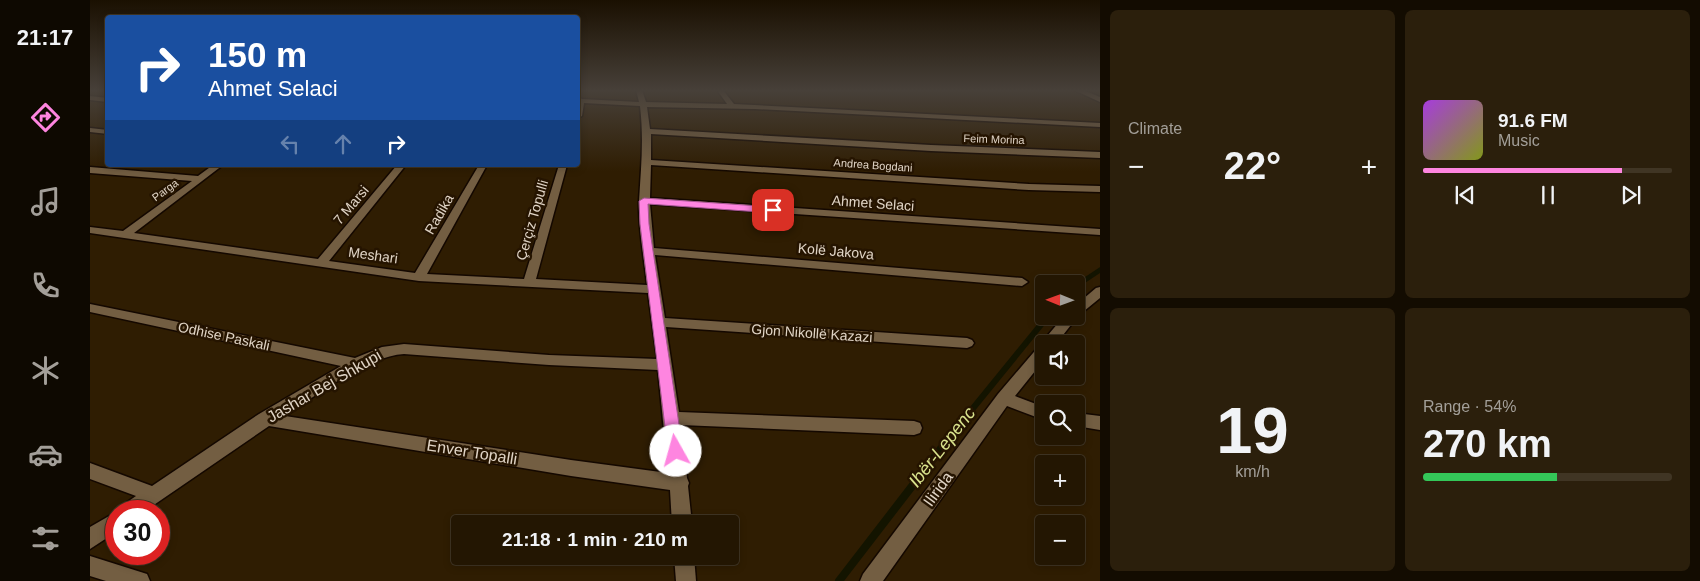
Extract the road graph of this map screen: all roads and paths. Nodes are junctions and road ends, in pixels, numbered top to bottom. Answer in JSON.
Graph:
{"nodes":[{"id":1,"x":645,"y":117,"type":"edge"},
{"id":2,"x":947,"y":117,"type":"edge"},
{"id":3,"x":1100,"y":125,"type":"edge"},
{"id":4,"x":90,"y":130,"type":"edge"},
{"id":5,"x":647,"y":131,"type":"junction"},
{"id":6,"x":105,"y":132,"type":"edge"},
{"id":7,"x":1100,"y":155,"type":"edge"},
{"id":8,"x":645,"y":162,"type":"junction"},
{"id":9,"x":217,"y":167,"type":"edge"},
{"id":10,"x":400,"y":167,"type":"edge"},
{"id":11,"x":482,"y":167,"type":"edge"},
{"id":12,"x":562,"y":167,"type":"edge"},
{"id":13,"x":90,"y":170,"type":"edge"},
{"id":14,"x":201,"y":179,"type":"junction"},
{"id":15,"x":1100,"y":189,"type":"edge"},
{"id":16,"x":644,"y":201,"type":"junction"},
{"id":17,"x":90,"y":230,"type":"edge"},
{"id":18,"x":1100,"y":232,"type":"edge"},
{"id":19,"x":125,"y":235,"type":"junction"},
{"id":20,"x":648,"y":251,"type":"junction"},
{"id":21,"x":321,"y":263,"type":"junction"},
{"id":22,"x":419,"y":277,"type":"junction"},
{"id":23,"x":1022,"y":282,"type":"dead end"},
{"id":24,"x":529,"y":283,"type":"junction"},
{"id":25,"x":654,"y":289,"type":"junction"},
{"id":26,"x":1100,"y":292,"type":"edge"},
{"id":27,"x":1085,"y":304,"type":"edge"},
{"id":28,"x":90,"y":308,"type":"edge"},
{"id":29,"x":658,"y":322,"type":"junction"},
{"id":30,"x":1064,"y":325,"type":"edge"},
{"id":31,"x":1055,"y":335,"type":"edge"},
{"id":32,"x":967,"y":343,"type":"dead end"},
{"id":33,"x":1035,"y":361,"type":"edge"},
{"id":34,"x":358,"y":364,"type":"junction"},
{"id":35,"x":664,"y":365,"type":"junction"},
{"id":36,"x":1004,"y":398,"type":"junction"},
{"id":37,"x":1035,"y":410,"type":"edge"},
{"id":38,"x":672,"y":418,"type":"junction"},
{"id":39,"x":266,"y":419,"type":"junction"},
{"id":40,"x":1085,"y":420,"type":"edge"},
{"id":41,"x":1100,"y":422,"type":"edge"},
{"id":42,"x":914,"y":428,"type":"dead end"},
{"id":43,"x":90,"y":470,"type":"edge"},
{"id":44,"x":680,"y":483,"type":"junction"},
{"id":45,"x":154,"y":495,"type":"junction"},
{"id":46,"x":146,"y":500,"type":"edge"},
{"id":47,"x":682,"y":515,"type":"edge"},
{"id":48,"x":105,"y":529,"type":"edge"},
{"id":49,"x":90,"y":539,"type":"edge"},
{"id":50,"x":685,"y":565,"type":"edge"},
{"id":51,"x":90,"y":566,"type":"edge"},
{"id":52,"x":140,"y":581,"type":"edge"},
{"id":53,"x":686,"y":581,"type":"edge"},
{"id":54,"x":870,"y":581,"type":"edge"}],
"edges":[{"from":1,"to":5,"type":"street"},
{"from":2,"to":3,"type":"street"},
{"from":4,"to":6,"type":"street"},
{"from":5,"to":7,"type":"street","name":"Feim Morina"},
{"from":5,"to":8,"type":"street"},
{"from":8,"to":15,"type":"street","name":"Andrea Bogdani"},
{"from":8,"to":16,"type":"street"},
{"from":9,"to":14,"type":"street","name":"Parga"},
{"from":10,"to":21,"type":"street","name":"7 Marsi"},
{"from":11,"to":22,"type":"street","name":"Radika"},
{"from":12,"to":24,"type":"street","name":"Çerçiz Topulli"},
{"from":13,"to":14,"type":"street"},
{"from":14,"to":19,"type":"street","name":"Parga"},
{"from":16,"to":18,"type":"street","name":"Ahmet Selaci"},
{"from":16,"to":20,"type":"street"},
{"from":17,"to":19,"type":"street","name":"Meshari"},
{"from":19,"to":21,"type":"street","name":"Meshari"},
{"from":20,"to":23,"type":"street","name":"Kolë Jakova"},
{"from":20,"to":25,"type":"street"},
{"from":21,"to":22,"type":"street","name":"Meshari"},
{"from":22,"to":24,"type":"street","name":"Meshari"},
{"from":24,"to":25,"type":"street","name":"Meshari"},
{"from":25,"to":29,"type":"street"},
{"from":26,"to":27,"type":"street"},
{"from":28,"to":34,"type":"street","name":"Odhise Paskali"},
{"from":29,"to":32,"type":"street","name":"Gjon Nikollë Kazazi"},
{"from":29,"to":35,"type":"street"},
{"from":30,"to":31,"type":"street"},
{"from":33,"to":36,"type":"street","name":"Ilirida"},
{"from":34,"to":35,"type":"street","name":"Jashar Bej Shkupi"},
{"from":34,"to":39,"type":"street","name":"Jashar Bej Shkupi"},
{"from":35,"to":38,"type":"street"},
{"from":36,"to":37,"type":"street"},
{"from":36,"to":54,"type":"street","name":"Ilirida"},
{"from":38,"to":42,"type":"street"},
{"from":38,"to":44,"type":"street"},
{"from":39,"to":44,"type":"street","name":"Enver Topalli"},
{"from":39,"to":45,"type":"street","name":"Jashar Bej Shkupi"},
{"from":40,"to":41,"type":"street"},
{"from":43,"to":45,"type":"street"},
{"from":44,"to":47,"type":"street"},
{"from":45,"to":46,"type":"street","name":"Jashar Bej Shkupi"},
{"from":48,"to":49,"type":"street"},
{"from":50,"to":53,"type":"street"},
{"from":51,"to":52,"type":"street"}]}
